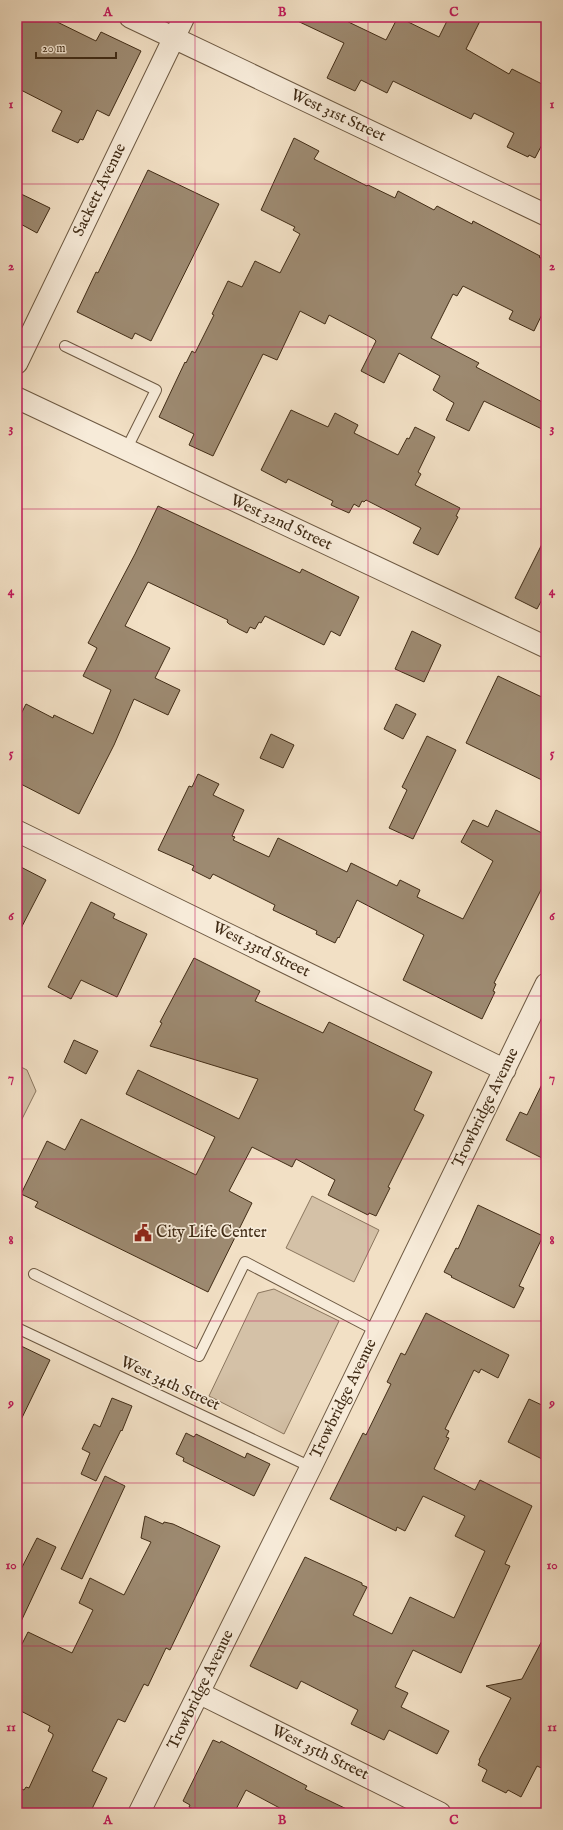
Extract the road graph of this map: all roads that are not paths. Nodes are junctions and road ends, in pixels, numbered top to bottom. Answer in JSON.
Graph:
{"nodes":[{"id":1,"x":130,"y":17,"type":"edge"},
{"id":2,"x":184,"y":17,"type":"edge"},
{"id":3,"x":174,"y":38,"type":"junction"},
{"id":4,"x":546,"y":215,"type":"edge"},
{"id":5,"x":65,"y":346,"type":"dead end"},
{"id":6,"x":17,"y":363,"type":"edge"},
{"id":7,"x":17,"y":398,"type":"edge"},
{"id":8,"x":126,"y":450,"type":"junction"},
{"id":9,"x":546,"y":647,"type":"edge"},
{"id":10,"x":17,"y":831,"type":"edge"},
{"id":11,"x":546,"y":984,"type":"edge"},
{"id":12,"x":505,"y":1070,"type":"junction"},
{"id":13,"x":34,"y":1274,"type":"dead end"},
{"id":14,"x":17,"y":1328,"type":"edge"},
{"id":15,"x":377,"y":1331,"type":"junction"},
{"id":16,"x":311,"y":1467,"type":"junction"},
{"id":17,"x":199,"y":1693,"type":"junction"},
{"id":18,"x":139,"y":1813,"type":"edge"},
{"id":19,"x":440,"y":1813,"type":"edge"}],
"edges":[{"from":1,"to":3,"type":"street","name":"West 31st Street"},
{"from":2,"to":3,"type":"street","name":"Sackett Avenue"},
{"from":3,"to":4,"type":"street","name":"West 31st Street"},
{"from":3,"to":6,"type":"street","name":"Sackett Avenue"},
{"from":5,"to":8,"type":"lane"},
{"from":7,"to":8,"type":"street","name":"West 32nd Street"},
{"from":8,"to":9,"type":"street","name":"West 32nd Street"},
{"from":10,"to":12,"type":"street","name":"West 33rd Street"},
{"from":11,"to":12,"type":"street","name":"Trowbridge Avenue"},
{"from":12,"to":15,"type":"street","name":"Trowbridge Avenue"},
{"from":13,"to":15,"type":"lane"},
{"from":14,"to":16,"type":"lane","name":"West 34th Street"},
{"from":15,"to":16,"type":"street","name":"Trowbridge Avenue"},
{"from":16,"to":17,"type":"street","name":"Trowbridge Avenue"},
{"from":17,"to":18,"type":"street","name":"Trowbridge Avenue"},
{"from":17,"to":19,"type":"street","name":"West 35th Street"}]}
